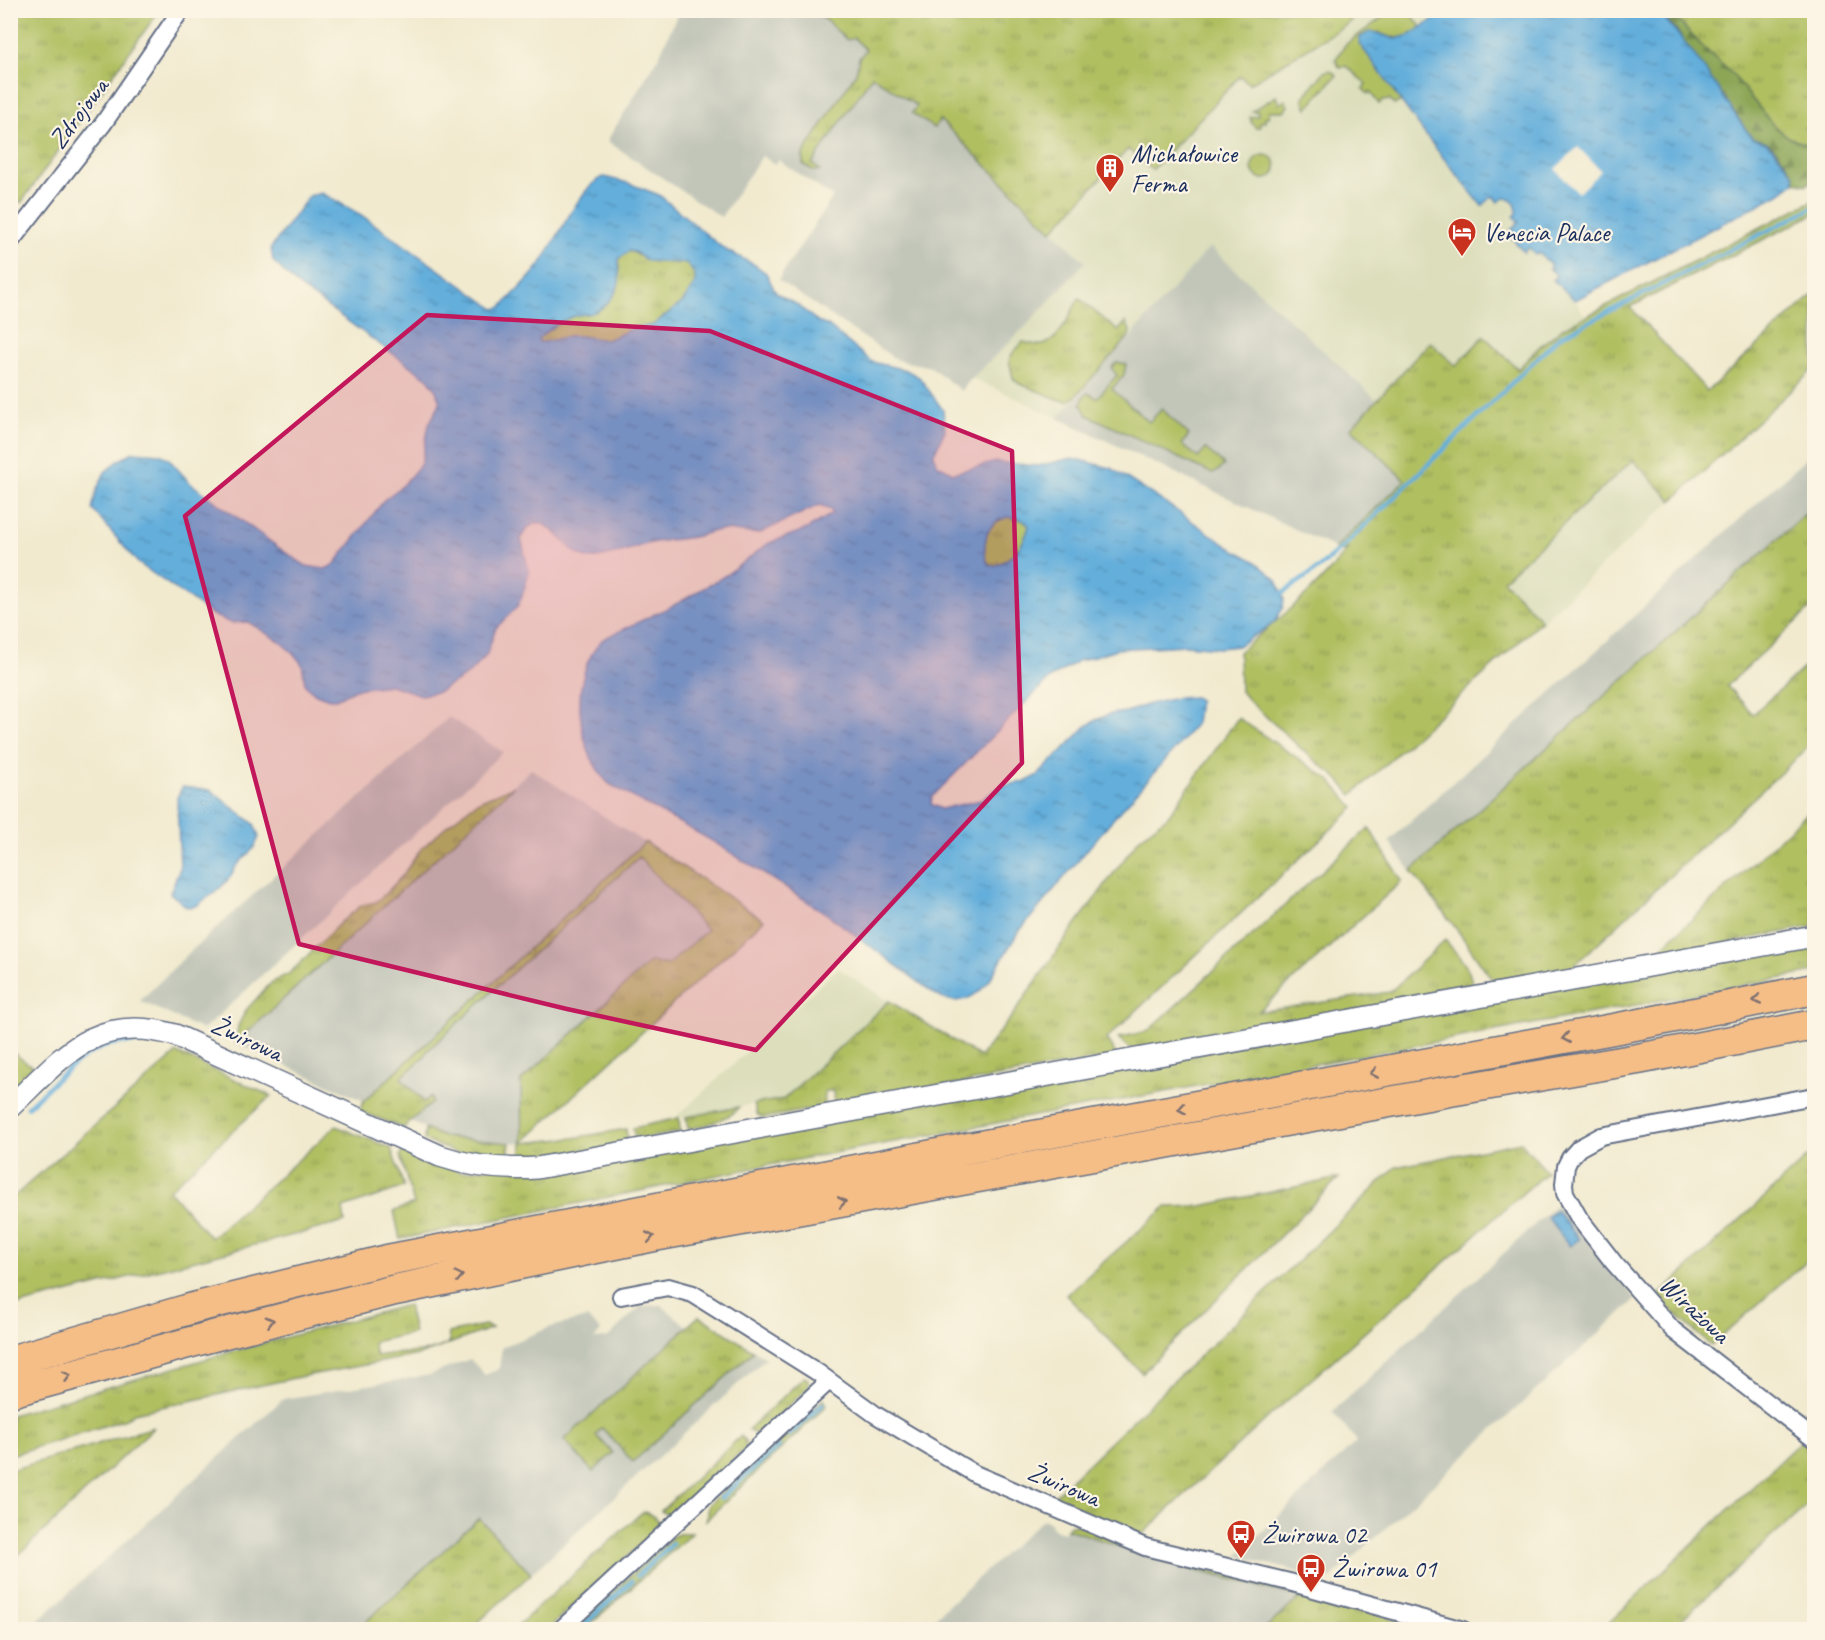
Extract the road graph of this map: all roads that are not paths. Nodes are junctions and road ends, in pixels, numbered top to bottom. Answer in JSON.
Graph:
{"nodes":[{"id":1,"x":181,"y":10,"type":"edge"},
{"id":2,"x":10,"y":242,"type":"edge"},
{"id":3,"x":1815,"y":936,"type":"edge"},
{"id":4,"x":1815,"y":989,"type":"edge"},
{"id":5,"x":1815,"y":1025,"type":"edge"},
{"id":6,"x":1815,"y":1096,"type":"edge"},
{"id":7,"x":10,"y":1107,"type":"edge"},
{"id":8,"x":621,"y":1296,"type":"dead end"},
{"id":9,"x":10,"y":1361,"type":"edge"},
{"id":10,"x":830,"y":1382,"type":"junction"},
{"id":11,"x":10,"y":1392,"type":"edge"},
{"id":12,"x":1815,"y":1439,"type":"edge"},
{"id":13,"x":560,"y":1629,"type":"edge"},
{"id":14,"x":1463,"y":1629,"type":"edge"}],
"edges":[{"from":1,"to":2,"type":"street","name":"Zdrojowa"},
{"from":3,"to":7,"type":"street","name":"Żwirowa"},
{"from":4,"to":9,"type":"highway","one_way":true},
{"from":11,"to":5,"type":"highway","one_way":true},
{"from":6,"to":12,"type":"street","name":"Wirażowa"},
{"from":8,"to":10,"type":"street","name":"Żwirowa"},
{"from":10,"to":13,"type":"street"},
{"from":10,"to":14,"type":"street","name":"Żwirowa"}]}
